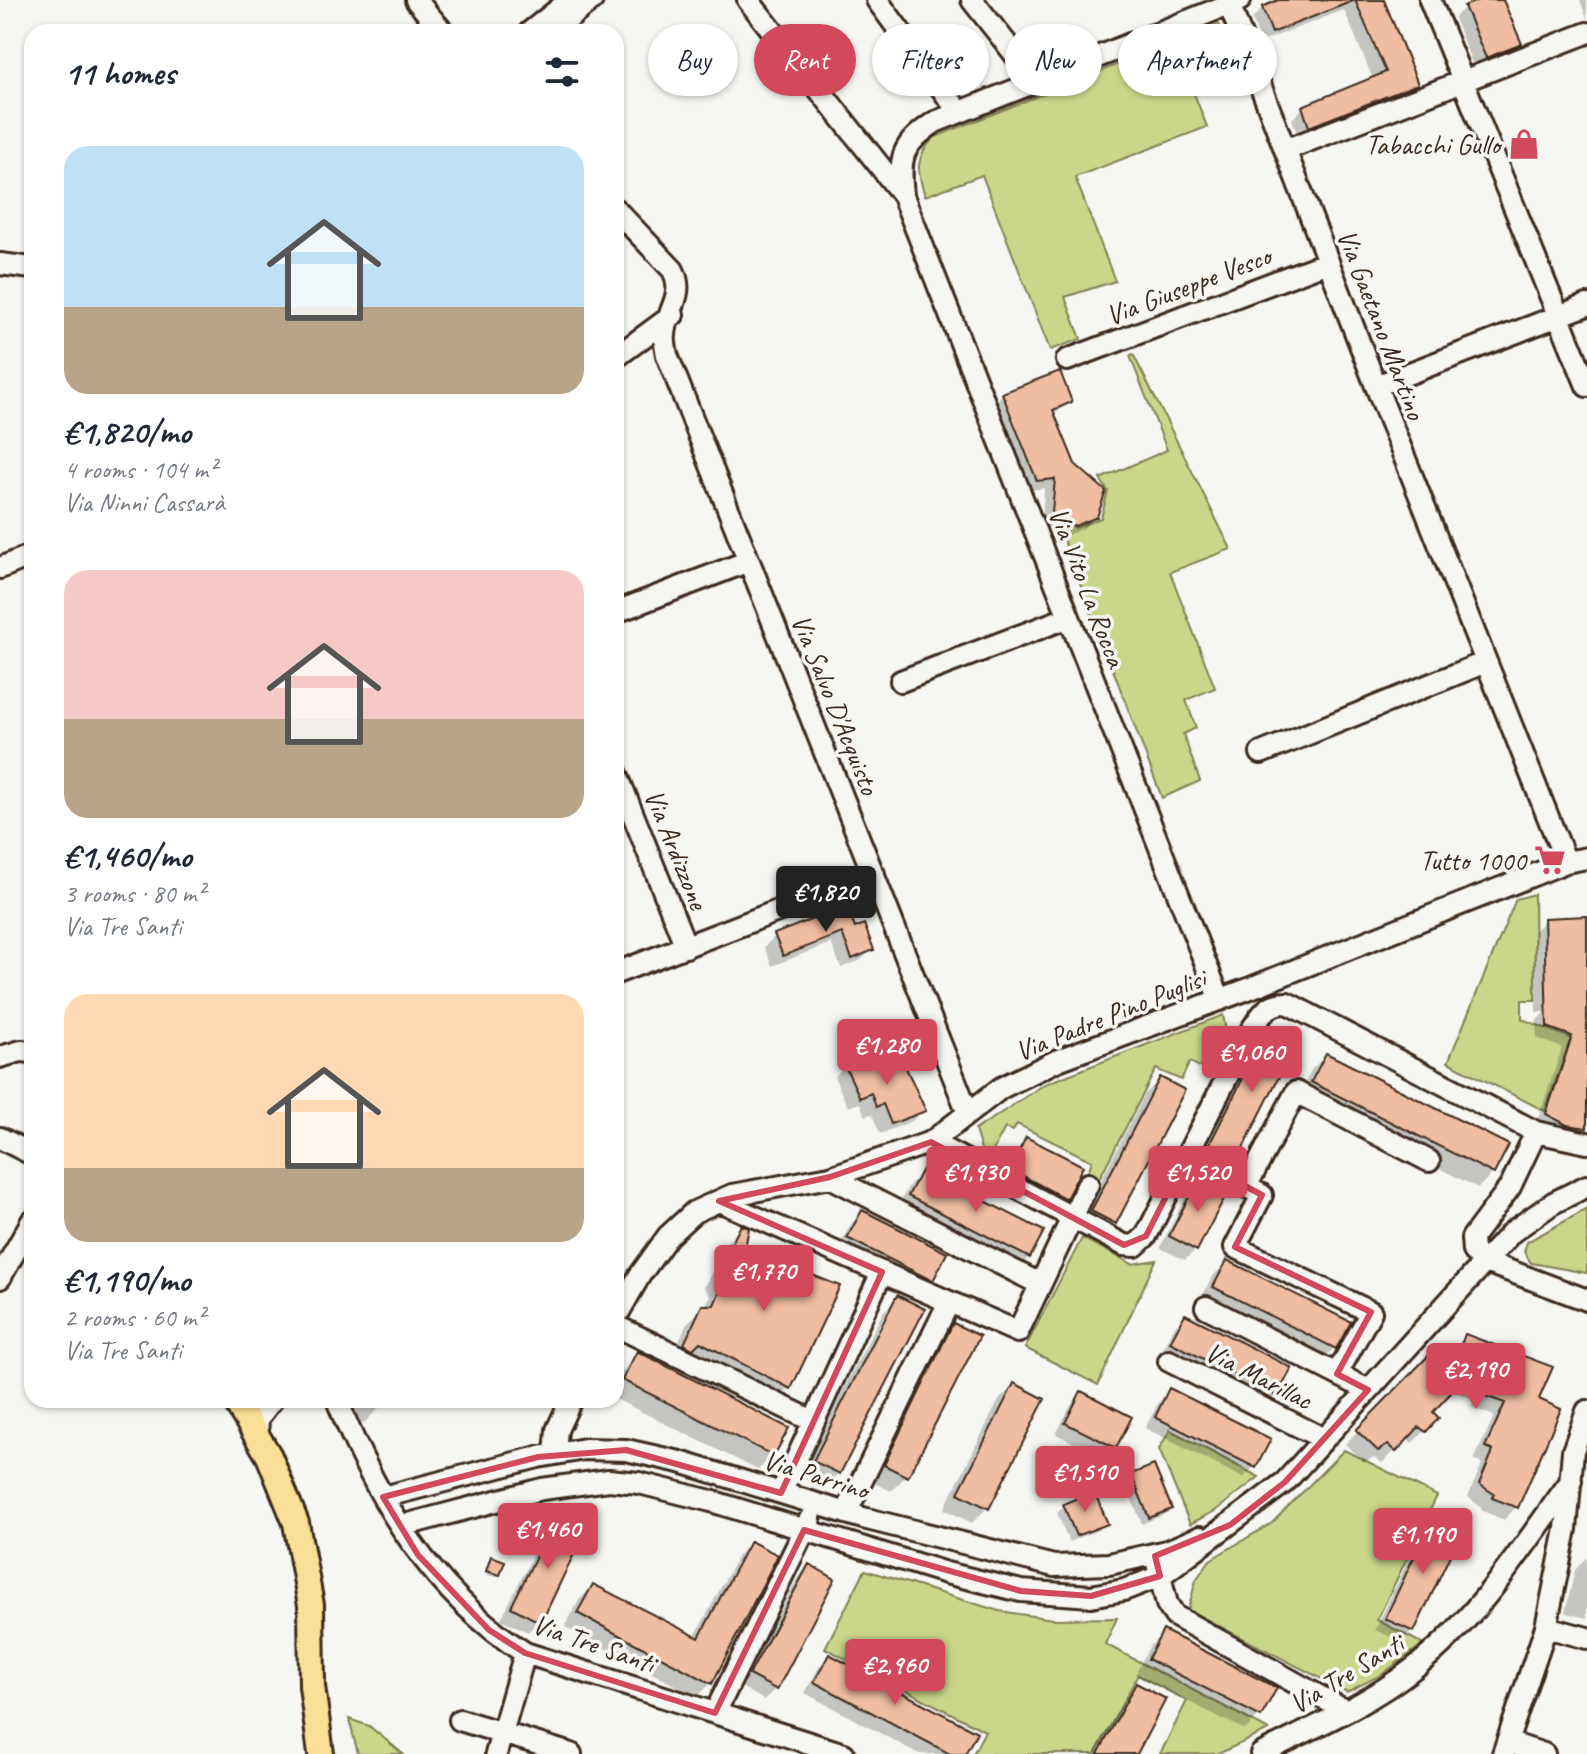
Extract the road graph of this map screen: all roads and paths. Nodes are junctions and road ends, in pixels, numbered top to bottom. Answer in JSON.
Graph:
{"nodes":[{"id":1,"x":416,"y":0,"type":"edge"},
{"id":2,"x":570,"y":0,"type":"edge"},
{"id":3,"x":592,"y":0,"type":"edge"},
{"id":4,"x":748,"y":0,"type":"edge"},
{"id":5,"x":877,"y":0,"type":"edge"},
{"id":6,"x":972,"y":0,"type":"edge"},
{"id":7,"x":1430,"y":0,"type":"edge"},
{"id":8,"x":1234,"y":2,"type":"edge"},
{"id":9,"x":436,"y":24,"type":"edge"},
{"id":10,"x":540,"y":24,"type":"edge"},
{"id":11,"x":562,"y":24,"type":"edge"},
{"id":12,"x":1587,"y":33,"type":"edge"},
{"id":13,"x":1005,"y":42,"type":"edge"},
{"id":14,"x":1102,"y":55,"type":"edge"},
{"id":15,"x":1463,"y":81,"type":"junction"},
{"id":16,"x":1005,"y":93,"type":"edge"},
{"id":17,"x":959,"y":112,"type":"junction"},
{"id":18,"x":1285,"y":150,"type":"junction"},
{"id":19,"x":903,"y":196,"type":"junction"},
{"id":20,"x":624,"y":218,"type":"edge"},
{"id":21,"x":1328,"y":262,"type":"junction"},
{"id":22,"x":0,"y":264,"type":"edge"},
{"id":23,"x":24,"y":267,"type":"edge"},
{"id":24,"x":1587,"y":305,"type":"edge"},
{"id":25,"x":673,"y":315,"type":"junction"},
{"id":26,"x":1558,"y":315,"type":"junction"},
{"id":27,"x":624,"y":351,"type":"edge"},
{"id":28,"x":1067,"y":360,"type":"dead end"},
{"id":29,"x":1376,"y":386,"type":"junction"},
{"id":30,"x":1587,"y":386,"type":"edge"},
{"id":31,"x":24,"y":558,"type":"edge"},
{"id":32,"x":749,"y":561,"type":"junction"},
{"id":33,"x":0,"y":568,"type":"edge"},
{"id":34,"x":624,"y":609,"type":"edge"},
{"id":35,"x":1069,"y":617,"type":"junction"},
{"id":36,"x":1486,"y":662,"type":"junction"},
{"id":37,"x":901,"y":681,"type":"dead end"},
{"id":38,"x":1261,"y":753,"type":"dead end"},
{"id":39,"x":624,"y":792,"type":"edge"},
{"id":40,"x":1587,"y":858,"type":"edge"},
{"id":41,"x":1566,"y":862,"type":"junction"},
{"id":42,"x":874,"y":874,"type":"junction"},
{"id":43,"x":686,"y":947,"type":"junction"},
{"id":44,"x":624,"y":970,"type":"edge"},
{"id":45,"x":1220,"y":1000,"type":"junction"},
{"id":46,"x":24,"y":1051,"type":"edge"},
{"id":47,"x":0,"y":1057,"type":"edge"},
{"id":48,"x":968,"y":1113,"type":"junction"},
{"id":49,"x":1536,"y":1132,"type":"junction"},
{"id":50,"x":0,"y":1138,"type":"edge"},
{"id":51,"x":931,"y":1142,"type":"junction"},
{"id":52,"x":1587,"y":1143,"type":"edge"},
{"id":53,"x":24,"y":1150,"type":"edge"},
{"id":54,"x":1187,"y":1155,"type":"junction"},
{"id":55,"x":1429,"y":1161,"type":"dead end"},
{"id":56,"x":830,"y":1177,"type":"junction"},
{"id":57,"x":1088,"y":1184,"type":"dead end"},
{"id":58,"x":1587,"y":1186,"type":"edge"},
{"id":59,"x":1246,"y":1187,"type":"junction"},
{"id":60,"x":719,"y":1201,"type":"junction"},
{"id":61,"x":1072,"y":1217,"type":"junction"},
{"id":62,"x":24,"y":1235,"type":"edge"},
{"id":63,"x":1483,"y":1261,"type":"junction"},
{"id":64,"x":882,"y":1272,"type":"junction"},
{"id":65,"x":0,"y":1278,"type":"edge"},
{"id":66,"x":1038,"y":1283,"type":"junction"},
{"id":67,"x":1587,"y":1300,"type":"edge"},
{"id":68,"x":949,"y":1302,"type":"junction"},
{"id":69,"x":624,"y":1305,"type":"edge"},
{"id":70,"x":1206,"y":1307,"type":"dead end"},
{"id":71,"x":624,"y":1330,"type":"edge"},
{"id":72,"x":1169,"y":1361,"type":"dead end"},
{"id":73,"x":1337,"y":1374,"type":"junction"},
{"id":74,"x":1368,"y":1390,"type":"junction"},
{"id":75,"x":240,"y":1408,"type":"edge"},
{"id":76,"x":266,"y":1408,"type":"edge"},
{"id":77,"x":341,"y":1408,"type":"edge"},
{"id":78,"x":567,"y":1408,"type":"edge"},
{"id":79,"x":1587,"y":1411,"type":"edge"},
{"id":80,"x":813,"y":1421,"type":"junction"},
{"id":81,"x":257,"y":1436,"type":"junction"},
{"id":82,"x":1324,"y":1439,"type":"junction"},
{"id":83,"x":555,"y":1454,"type":"junction"},
{"id":84,"x":1571,"y":1481,"type":"junction"},
{"id":85,"x":781,"y":1493,"type":"junction"},
{"id":86,"x":383,"y":1497,"type":"junction"},
{"id":87,"x":817,"y":1504,"type":"junction"},
{"id":88,"x":846,"y":1513,"type":"junction"},
{"id":89,"x":1230,"y":1525,"type":"junction"},
{"id":90,"x":401,"y":1526,"type":"junction"},
{"id":91,"x":804,"y":1530,"type":"junction"},
{"id":92,"x":1154,"y":1554,"type":"junction"},
{"id":93,"x":1160,"y":1576,"type":"junction"},
{"id":94,"x":1546,"y":1627,"type":"junction"},
{"id":95,"x":1587,"y":1638,"type":"edge"},
{"id":96,"x":525,"y":1653,"type":"junction"},
{"id":97,"x":1346,"y":1711,"type":"junction"},
{"id":98,"x":715,"y":1713,"type":"junction"},
{"id":99,"x":460,"y":1720,"type":"dead end"},
{"id":100,"x":502,"y":1733,"type":"junction"},
{"id":101,"x":1505,"y":1748,"type":"edge"},
{"id":102,"x":321,"y":1754,"type":"edge"},
{"id":103,"x":496,"y":1754,"type":"edge"},
{"id":104,"x":571,"y":1754,"type":"edge"},
{"id":105,"x":844,"y":1754,"type":"edge"},
{"id":106,"x":1261,"y":1754,"type":"edge"},
{"id":107,"x":1544,"y":1754,"type":"edge"}],
"edges":[{"from":1,"to":9,"type":"street"},
{"from":2,"to":10,"type":"street"},
{"from":3,"to":11,"type":"street"},
{"from":4,"to":19,"type":"street"},
{"from":5,"to":17,"type":"street"},
{"from":6,"to":13,"type":"street"},
{"from":7,"to":15,"type":"street"},
{"from":8,"to":14,"type":"street"},
{"from":8,"to":18,"type":"street","name":"Via Gaetano Martino"},
{"from":12,"to":15,"type":"street"},
{"from":15,"to":18,"type":"street"},
{"from":15,"to":26,"type":"street"},
{"from":16,"to":17,"type":"street"},
{"from":17,"to":19,"type":"street"},
{"from":18,"to":21,"type":"street","name":"Via Gaetano Martino"},
{"from":19,"to":35,"type":"street","name":"Via Vito La Rocca"},
{"from":20,"to":25,"type":"street","name":"Via Salvo D'Acquisto"},
{"from":21,"to":28,"type":"street","name":"Via Giuseppe Vesco"},
{"from":21,"to":29,"type":"street","name":"Via Gaetano Martino"},
{"from":22,"to":23,"type":"street"},
{"from":24,"to":26,"type":"street"},
{"from":25,"to":27,"type":"street"},
{"from":25,"to":32,"type":"street","name":"Via Salvo D'Acquisto"},
{"from":26,"to":29,"type":"street"},
{"from":26,"to":30,"type":"street"},
{"from":29,"to":36,"type":"street","name":"Via Gaetano Martino"},
{"from":31,"to":33,"type":"street"},
{"from":32,"to":34,"type":"street"},
{"from":32,"to":42,"type":"street","name":"Via Salvo D'Acquisto"},
{"from":35,"to":37,"type":"street"},
{"from":35,"to":45,"type":"street","name":"Via Vito La Rocca"},
{"from":36,"to":38,"type":"street"},
{"from":36,"to":41,"type":"street","name":"Via Gaetano Martino"},
{"from":39,"to":43,"type":"street","name":"Via Ardizzone"},
{"from":40,"to":41,"type":"street","name":"Via Padre Pino Puglisi"},
{"from":41,"to":45,"type":"street","name":"Via Padre Pino Puglisi"},
{"from":42,"to":43,"type":"street"},
{"from":42,"to":48,"type":"street","name":"Via Salvo D'Acquisto"},
{"from":43,"to":44,"type":"street"},
{"from":45,"to":48,"type":"street","name":"Via Padre Pino Puglisi"},
{"from":46,"to":47,"type":"street"},
{"from":48,"to":51,"type":"street","name":"Via Padre Pino Puglisi"},
{"from":49,"to":52,"type":"street"},
{"from":49,"to":54,"type":"street"},
{"from":49,"to":63,"type":"street"},
{"from":50,"to":53,"type":"street"},
{"from":51,"to":56,"type":"street","name":"Via Padre Pino Puglisi"},
{"from":51,"to":61,"type":"street"},
{"from":54,"to":59,"type":"street"},
{"from":54,"to":61,"type":"street"},
{"from":55,"to":59,"type":"street"},
{"from":56,"to":60,"type":"street","name":"Via Padre Pino Puglisi"},
{"from":56,"to":66,"type":"street"},
{"from":57,"to":61,"type":"street"},
{"from":58,"to":63,"type":"street","name":"Via Parrino"},
{"from":59,"to":73,"type":"street"},
{"from":60,"to":64,"type":"street"},
{"from":60,"to":69,"type":"street","name":"Via Padre Pino Puglisi"},
{"from":61,"to":66,"type":"street"},
{"from":62,"to":65,"type":"street"},
{"from":63,"to":67,"type":"street"},
{"from":63,"to":74,"type":"street","name":"Via Parrino"},
{"from":64,"to":68,"type":"street"},
{"from":64,"to":80,"type":"street"},
{"from":66,"to":68,"type":"street"},
{"from":68,"to":88,"type":"street"},
{"from":70,"to":73,"type":"street"},
{"from":71,"to":80,"type":"street"},
{"from":72,"to":82,"type":"street","name":"Via Marillac"},
{"from":73,"to":74,"type":"street"},
{"from":74,"to":82,"type":"street","name":"Via Parrino"},
{"from":75,"to":81,"type":"main road"},
{"from":76,"to":81,"type":"street"},
{"from":77,"to":86,"type":"street","name":"Via Tre Santi"},
{"from":78,"to":83,"type":"street"},
{"from":79,"to":84,"type":"street"},
{"from":80,"to":85,"type":"street"},
{"from":81,"to":102,"type":"main road"},
{"from":82,"to":89,"type":"street","name":"Via Parrino"},
{"from":83,"to":85,"type":"street","name":"Via Parrino"},
{"from":83,"to":86,"type":"street","name":"Via Parrino"},
{"from":84,"to":94,"type":"street"},
{"from":84,"to":97,"type":"street","name":"Via Tre Santi"},
{"from":85,"to":87,"type":"street","name":"Via Parrino"},
{"from":86,"to":90,"type":"street","name":"Via Tre Santi"},
{"from":87,"to":88,"type":"street","name":"Via Parrino"},
{"from":87,"to":91,"type":"street"},
{"from":88,"to":92,"type":"street","name":"Via Parrino"},
{"from":89,"to":92,"type":"street","name":"Via Parrino"},
{"from":89,"to":93,"type":"street","name":"Via Parrino"},
{"from":90,"to":91,"type":"street","name":"Via Parrino"},
{"from":90,"to":96,"type":"street","name":"Via Tre Santi"},
{"from":91,"to":93,"type":"street","name":"Via Parrino"},
{"from":91,"to":98,"type":"street"},
{"from":92,"to":93,"type":"street"},
{"from":93,"to":97,"type":"street"},
{"from":94,"to":95,"type":"street"},
{"from":94,"to":101,"type":"street"},
{"from":96,"to":98,"type":"street","name":"Via Tre Santi"},
{"from":96,"to":100,"type":"street"},
{"from":97,"to":106,"type":"street","name":"Via Tre Santi"},
{"from":98,"to":105,"type":"street","name":"Via Tre Santi"},
{"from":99,"to":100,"type":"street"},
{"from":100,"to":103,"type":"street"},
{"from":100,"to":104,"type":"street"},
{"from":101,"to":107,"type":"street"}]}
